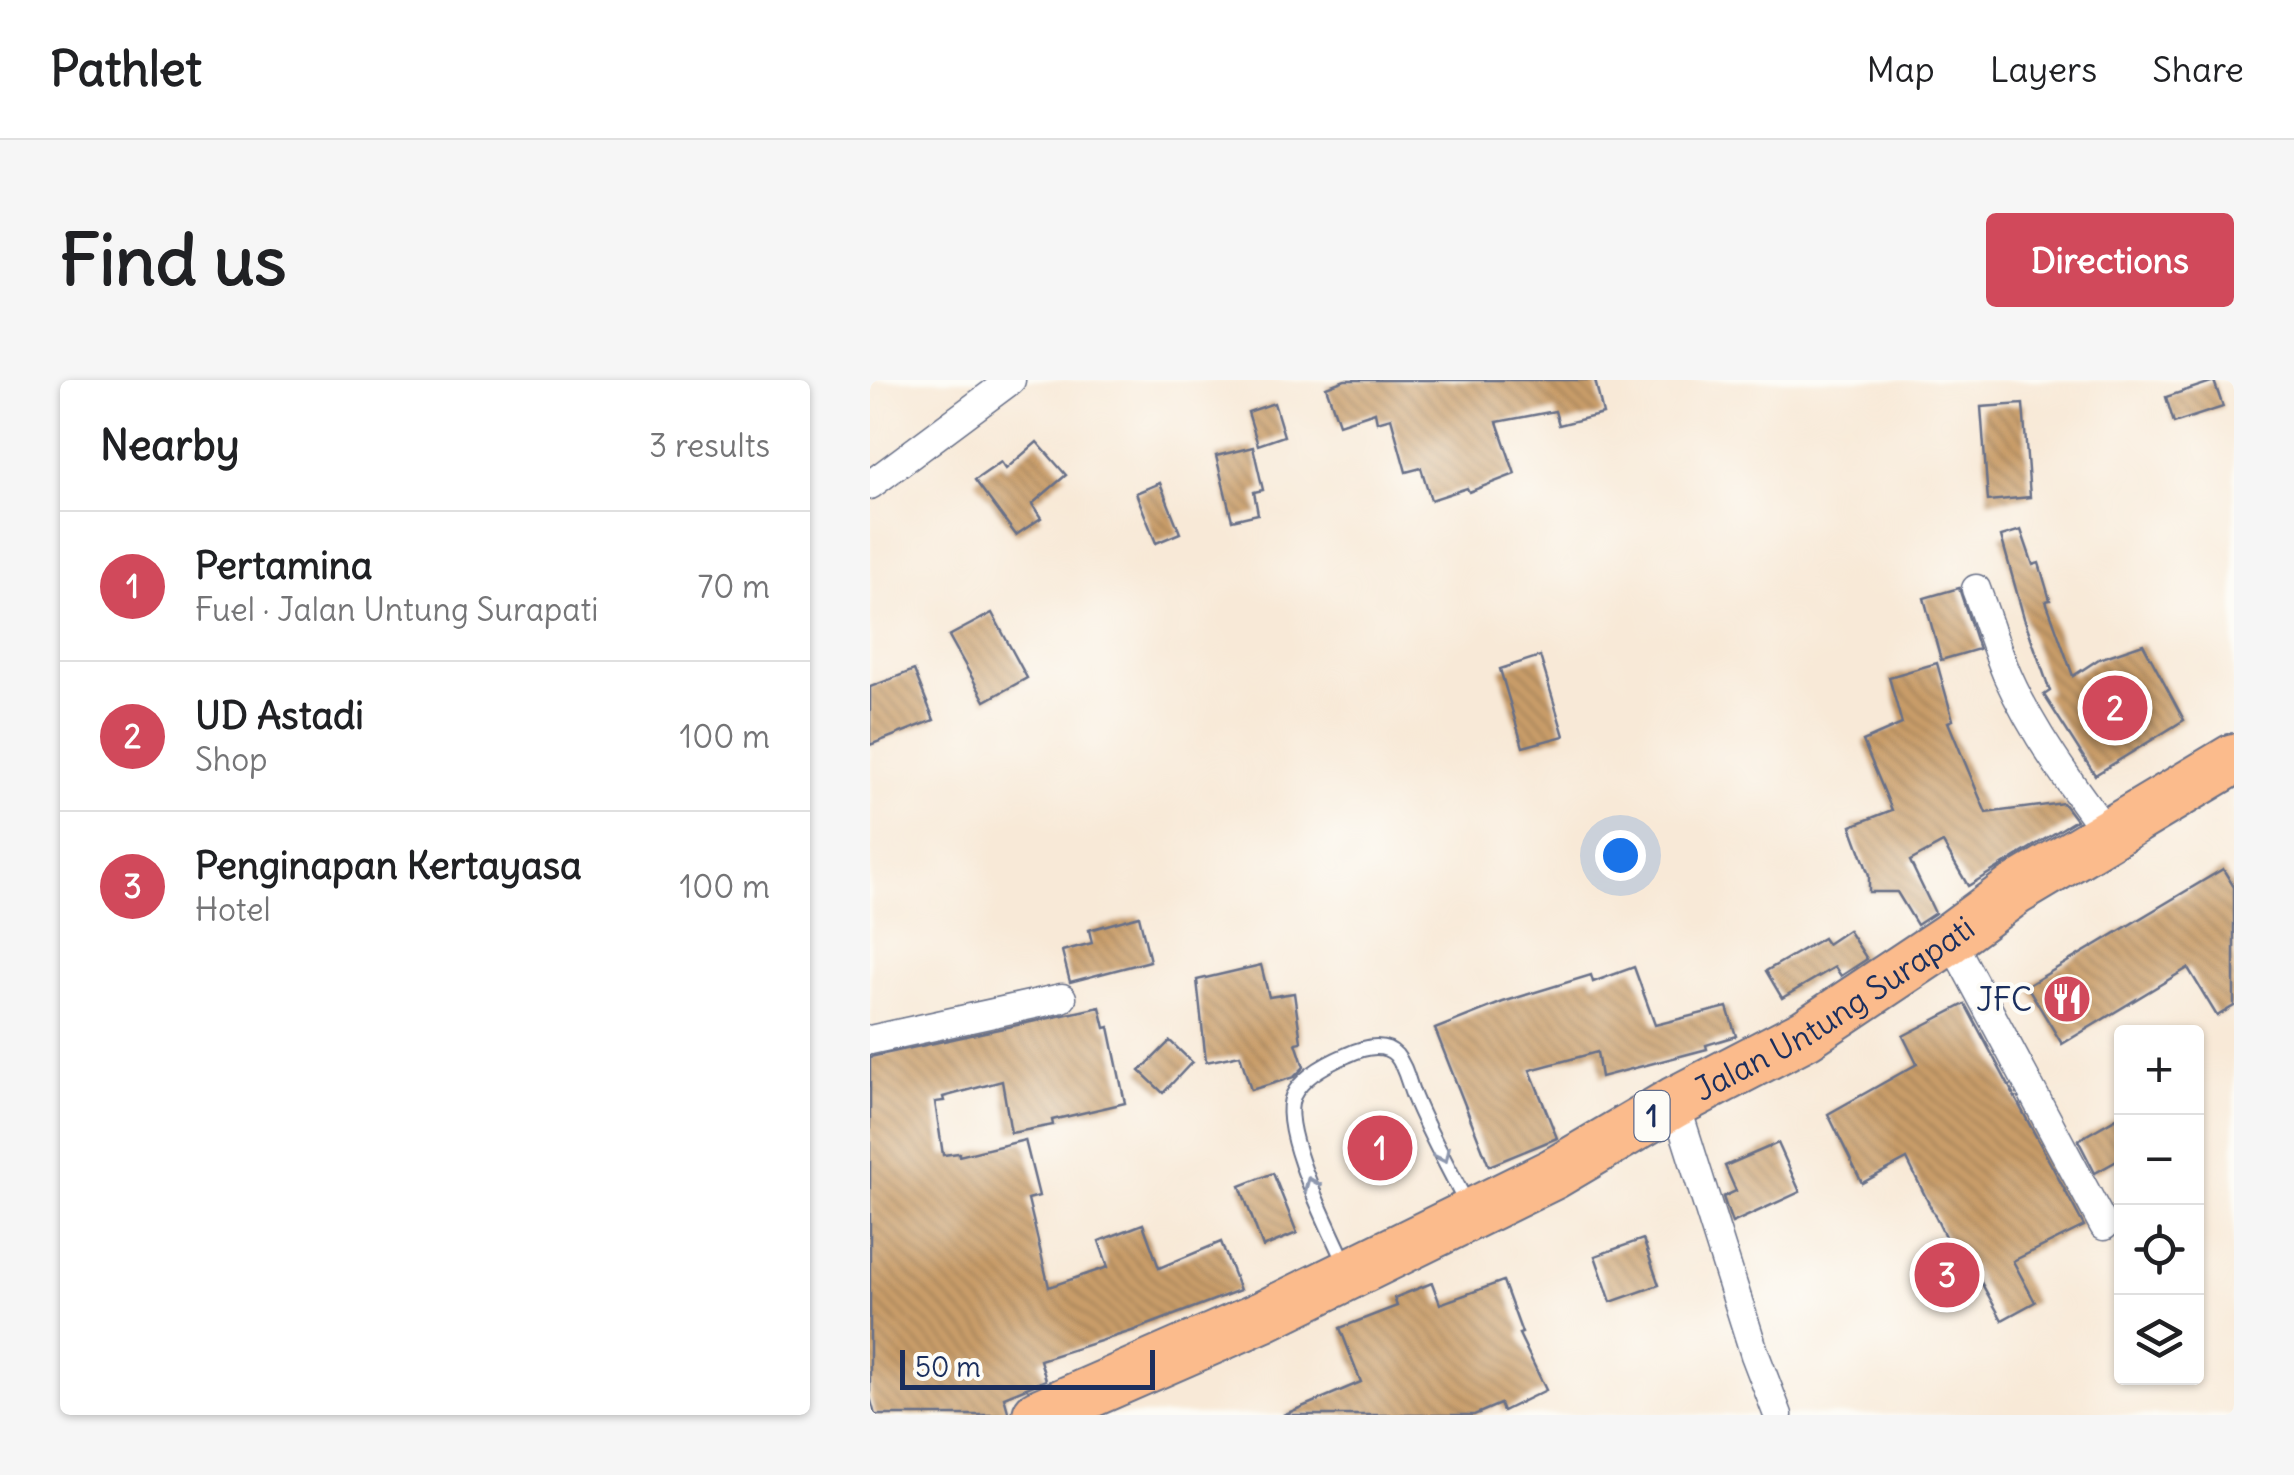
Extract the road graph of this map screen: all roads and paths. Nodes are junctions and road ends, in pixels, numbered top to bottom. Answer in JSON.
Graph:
{"nodes":[{"id":1,"x":1011,"y":380,"type":"edge"},
{"id":2,"x":870,"y":485,"type":"edge"},
{"id":3,"x":1976,"y":589,"type":"dead end"},
{"id":4,"x":2234,"y":759,"type":"edge"},
{"id":5,"x":2110,"y":836,"type":"junction"},
{"id":6,"x":1950,"y":938,"type":"junction"},
{"id":7,"x":1062,"y":998,"type":"dead end"},
{"id":8,"x":870,"y":1040,"type":"edge"},
{"id":9,"x":1675,"y":1102,"type":"junction"},
{"id":10,"x":1471,"y":1214,"type":"junction"},
{"id":11,"x":2104,"y":1226,"type":"dead end"},
{"id":12,"x":1349,"y":1274,"type":"junction"},
{"id":13,"x":1038,"y":1415,"type":"edge"},
{"id":14,"x":1778,"y":1415,"type":"edge"}],
"edges":[{"from":1,"to":2,"type":"street"},
{"from":3,"to":5,"type":"street"},
{"from":4,"to":5,"type":"highway","name":"Jalan Untung Surapati","number":"1"},
{"from":5,"to":6,"type":"highway","name":"Jalan Untung Surapati","number":"1"},
{"from":6,"to":9,"type":"highway","name":"Jalan Untung Surapati","number":"1"},
{"from":6,"to":11,"type":"street"},
{"from":7,"to":8,"type":"street"},
{"from":9,"to":10,"type":"highway","name":"Jalan Untung Surapati","number":"1"},
{"from":9,"to":14,"type":"street"},
{"from":10,"to":12,"type":"highway","name":"Jalan Untung Surapati","number":"1"},
{"from":12,"to":10,"type":"lane","one_way":true},
{"from":12,"to":13,"type":"highway","name":"Jalan Untung Surapati","number":"1"}]}
